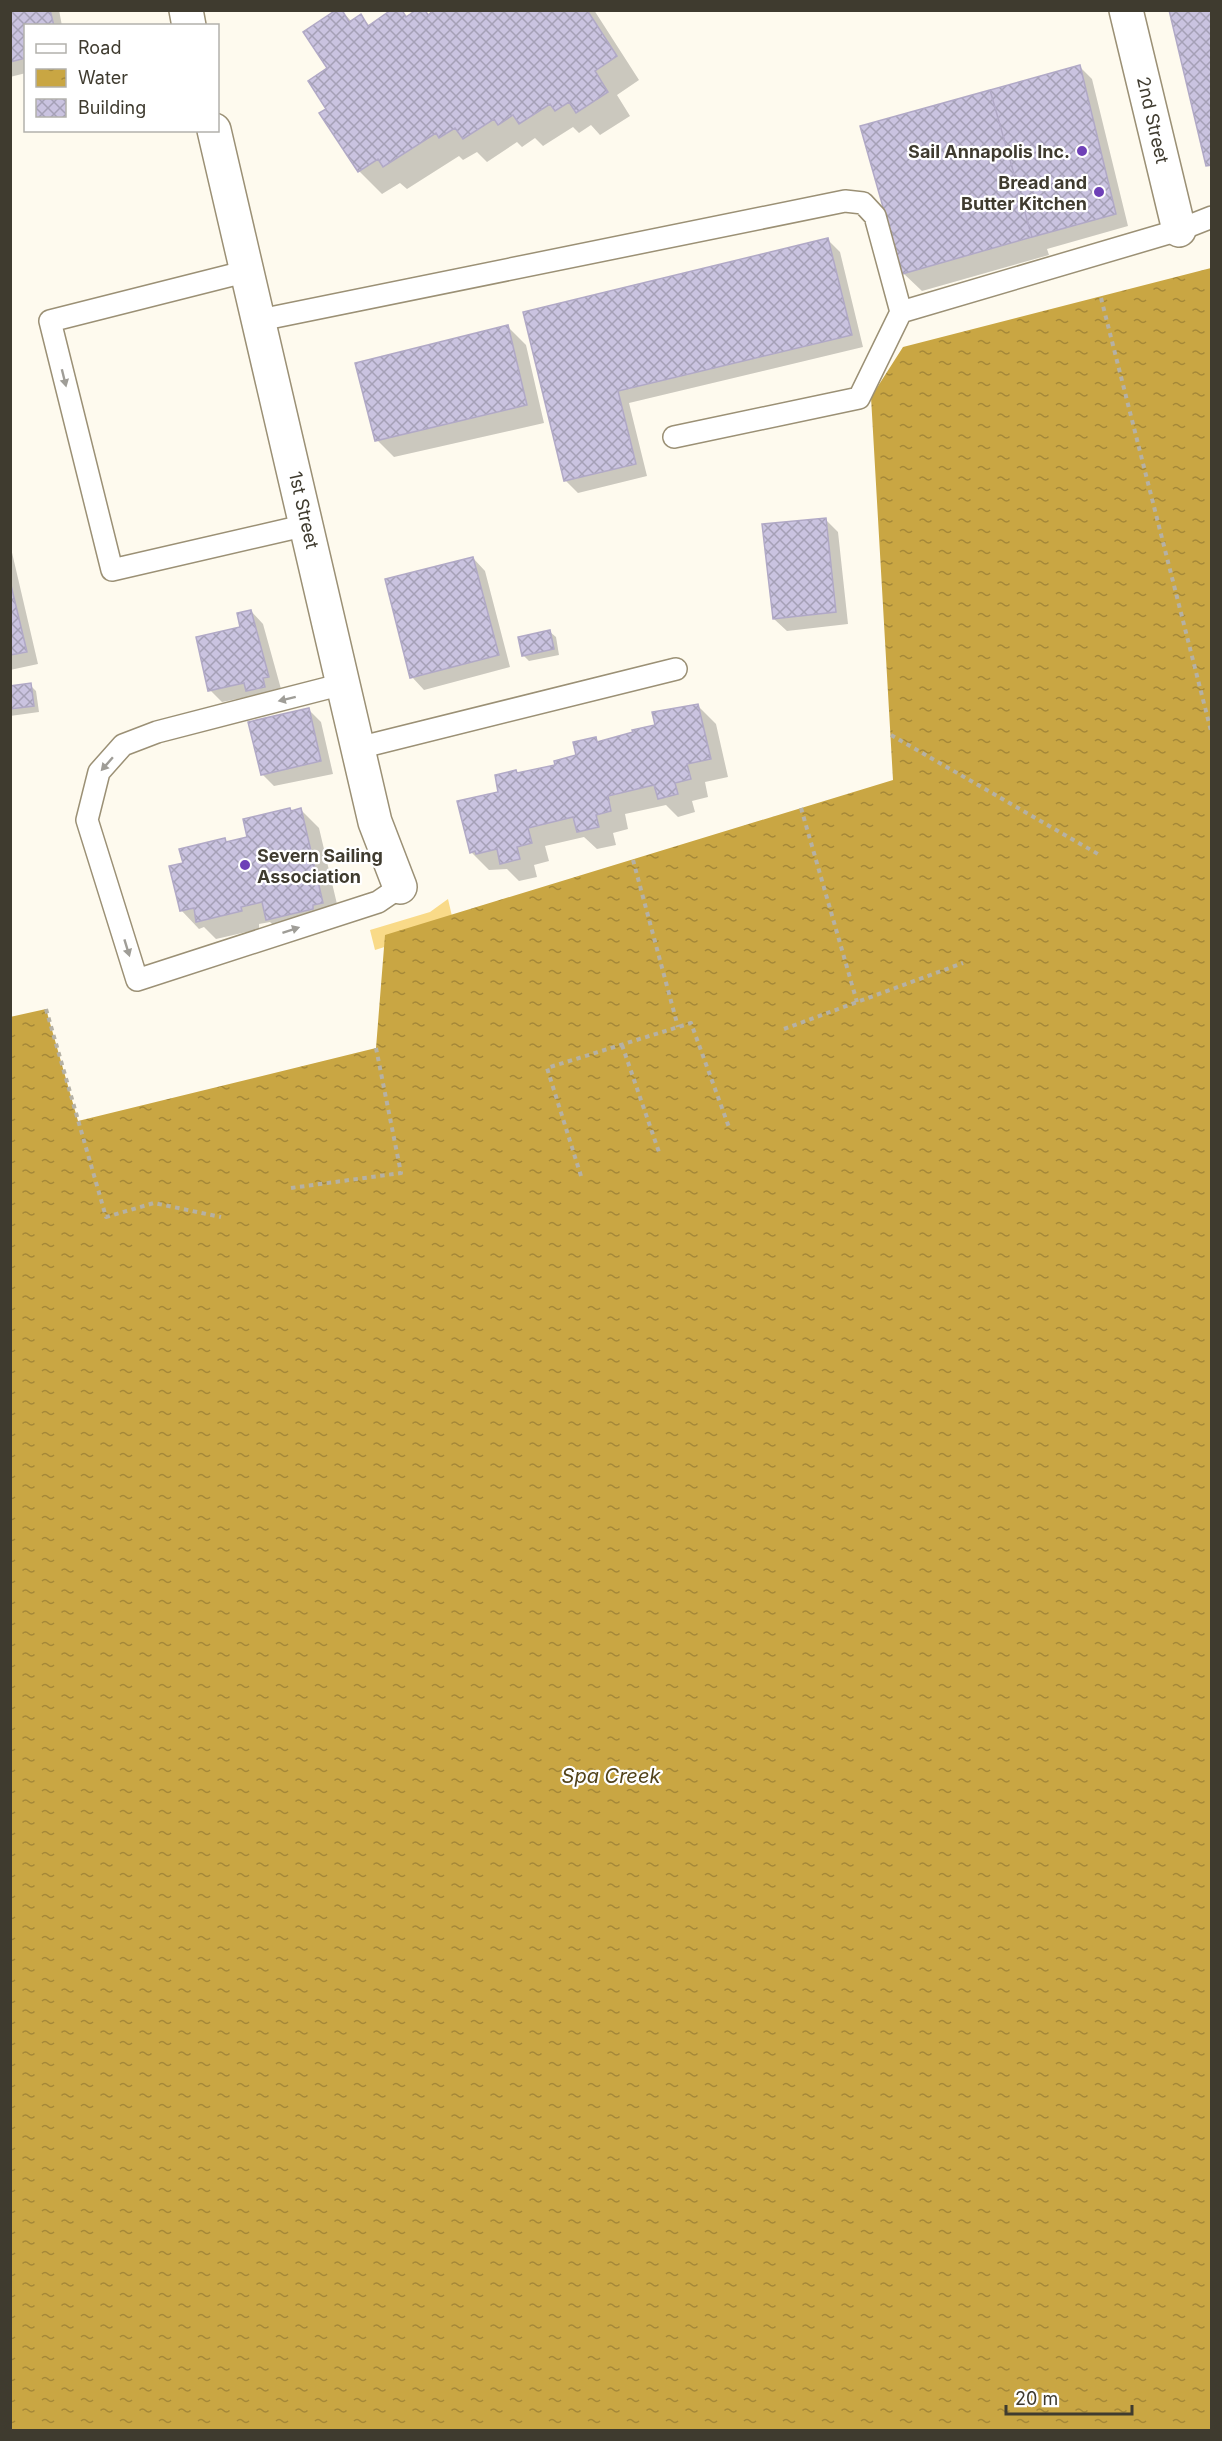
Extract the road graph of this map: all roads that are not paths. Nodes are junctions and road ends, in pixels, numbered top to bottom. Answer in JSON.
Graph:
{"nodes":[{"id":1,"x":1126,"y":10,"type":"edge"},
{"id":2,"x":214,"y":132,"type":"edge"},
{"id":3,"x":1212,"y":217,"type":"edge"},
{"id":4,"x":1179,"y":231,"type":"junction"},
{"id":5,"x":248,"y":270,"type":"junction"},
{"id":6,"x":901,"y":312,"type":"junction"},
{"id":7,"x":260,"y":320,"type":"junction"},
{"id":8,"x":674,"y":437,"type":"dead end"},
{"id":9,"x":307,"y":525,"type":"junction"},
{"id":10,"x":676,"y":669,"type":"dead end"},
{"id":11,"x":343,"y":684,"type":"junction"},
{"id":12,"x":358,"y":748,"type":"junction"},
{"id":13,"x":400,"y":887,"type":"joint"}],
"edges":[{"from":1,"to":4,"type":"street","name":"2nd Street"},
{"from":2,"to":5,"type":"street","name":"1st Street"},
{"from":3,"to":4,"type":"lane"},
{"from":4,"to":6,"type":"lane"},
{"from":5,"to":7,"type":"street","name":"1st Street"},
{"from":5,"to":9,"type":"lane","one_way":true},
{"from":6,"to":7,"type":"lane"},
{"from":6,"to":8,"type":"lane"},
{"from":7,"to":9,"type":"street","name":"1st Street"},
{"from":9,"to":11,"type":"street","name":"1st Street"},
{"from":10,"to":12,"type":"lane"},
{"from":11,"to":12,"type":"street","name":"1st Street"},
{"from":11,"to":13,"type":"lane","one_way":true},
{"from":12,"to":13,"type":"street","name":"1st Street"}]}
